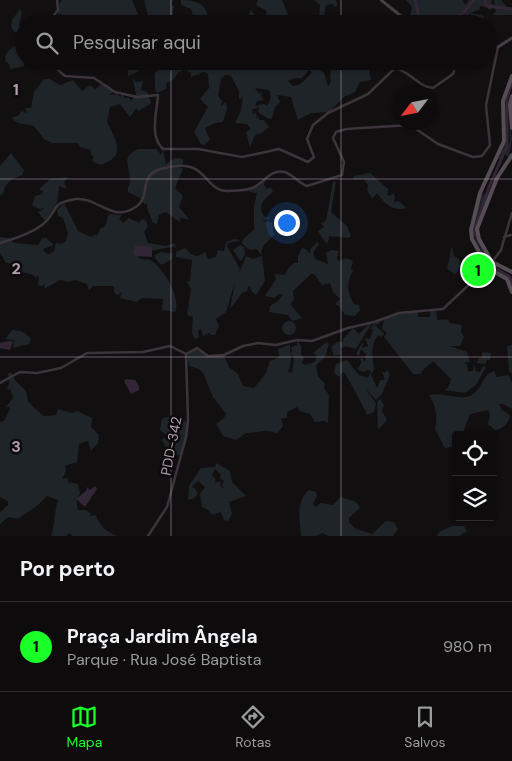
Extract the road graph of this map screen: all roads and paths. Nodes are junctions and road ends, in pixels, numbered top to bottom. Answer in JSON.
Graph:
{"nodes":[{"id":1,"x":57,"y":0,"type":"edge"},
{"id":2,"x":381,"y":0,"type":"edge"},
{"id":3,"x":54,"y":15,"type":"edge"},
{"id":4,"x":400,"y":15,"type":"edge"},
{"id":5,"x":512,"y":38,"type":"edge"},
{"id":6,"x":498,"y":47,"type":"joint"},
{"id":7,"x":497,"y":52,"type":"edge"},
{"id":8,"x":58,"y":70,"type":"edge"},
{"id":9,"x":391,"y":70,"type":"edge"},
{"id":10,"x":400,"y":70,"type":"edge"},
{"id":11,"x":455,"y":70,"type":"edge"},
{"id":12,"x":493,"y":70,"type":"edge"},
{"id":13,"x":512,"y":76,"type":"edge"},
{"id":14,"x":512,"y":96,"type":"edge"},
{"id":15,"x":512,"y":128,"type":"edge"},
{"id":16,"x":512,"y":154,"type":"edge"},
{"id":17,"x":512,"y":213,"type":"edge"},
{"id":18,"x":511,"y":235,"type":"edge"},
{"id":19,"x":504,"y":237,"type":"junction"},
{"id":20,"x":0,"y":243,"type":"edge"},
{"id":21,"x":490,"y":264,"type":"junction"},
{"id":22,"x":512,"y":272,"type":"edge"},
{"id":23,"x":512,"y":292,"type":"edge"},
{"id":24,"x":186,"y":354,"type":"junction"},
{"id":25,"x":0,"y":383,"type":"edge"},
{"id":26,"x":148,"y":536,"type":"edge"}],
"edges":[{"from":1,"to":3,"type":"street"},
{"from":2,"to":4,"type":"main road"},
{"from":5,"to":6,"type":"main road"},
{"from":6,"to":7,"type":"street"},
{"from":8,"to":9,"type":"street"},
{"from":10,"to":11,"type":"street"},
{"from":12,"to":20,"type":"street"},
{"from":13,"to":21,"type":"main road"},
{"from":14,"to":15,"type":"main road"},
{"from":16,"to":21,"type":"main road"},
{"from":17,"to":19,"type":"street"},
{"from":18,"to":19,"type":"street"},
{"from":19,"to":21,"type":"street"},
{"from":21,"to":22,"type":"main road"},
{"from":21,"to":23,"type":"main road"},
{"from":21,"to":24,"type":"street"},
{"from":24,"to":25,"type":"street"},
{"from":24,"to":26,"type":"street","name":"PDD-342","number":"PDD-342"}]}
